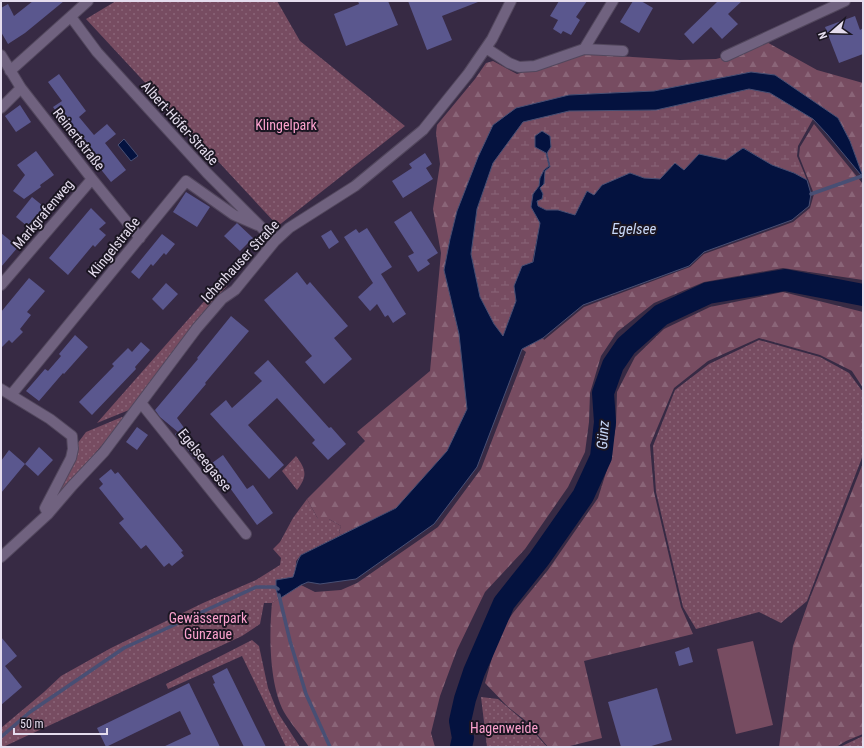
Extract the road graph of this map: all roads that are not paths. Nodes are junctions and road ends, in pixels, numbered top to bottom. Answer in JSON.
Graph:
{"nodes":[{"id":1,"x":88,"y":1,"type":"edge"},
{"id":2,"x":511,"y":1,"type":"edge"},
{"id":3,"x":613,"y":1,"type":"edge"},
{"id":4,"x":844,"y":1,"type":"edge"},
{"id":5,"x":71,"y":17,"type":"junction"},
{"id":6,"x":486,"y":48,"type":"junction"},
{"id":7,"x":584,"y":49,"type":"junction"},
{"id":8,"x":623,"y":51,"type":"dead end"},
{"id":9,"x":1,"y":55,"type":"edge"},
{"id":10,"x":726,"y":56,"type":"dead end"},
{"id":11,"x":10,"y":70,"type":"junction"},
{"id":12,"x":21,"y":88,"type":"junction"},
{"id":13,"x":1,"y":108,"type":"edge"},
{"id":14,"x":92,"y":179,"type":"junction"},
{"id":15,"x":258,"y":225,"type":"junction"},
{"id":16,"x":140,"y":238,"type":"junction"},
{"id":17,"x":275,"y":241,"type":"junction"},
{"id":18,"x":1,"y":285,"type":"edge"},
{"id":19,"x":1,"y":389,"type":"edge"},
{"id":20,"x":11,"y":395,"type":"junction"},
{"id":21,"x":141,"y":403,"type":"junction"},
{"id":22,"x":48,"y":514,"type":"junction"},
{"id":23,"x":246,"y":534,"type":"dead end"},
{"id":24,"x":1,"y":557,"type":"edge"}],
"edges":[{"from":1,"to":5,"type":"street"},
{"from":2,"to":6,"type":"street","name":"Ichenhauser Straße"},
{"from":3,"to":7,"type":"street"},
{"from":4,"to":10,"type":"street"},
{"from":5,"to":11,"type":"street"},
{"from":5,"to":15,"type":"street","name":"Albert-Höfer-Straße"},
{"from":6,"to":7,"type":"street"},
{"from":6,"to":17,"type":"street","name":"Ichenhauser Straße"},
{"from":7,"to":8,"type":"street"},
{"from":9,"to":11,"type":"street","name":"Reinertstraße"},
{"from":11,"to":12,"type":"street","name":"Reinertstraße"},
{"from":12,"to":13,"type":"street"},
{"from":12,"to":14,"type":"street","name":"Reinertstraße"},
{"from":14,"to":16,"type":"street","name":"Reinertstraße"},
{"from":14,"to":18,"type":"street","name":"Markgrafenweg"},
{"from":15,"to":16,"type":"street","name":"Klingelstraße"},
{"from":15,"to":17,"type":"street","name":"Albert-Höfer-Straße"},
{"from":16,"to":20,"type":"street","name":"Klingelstraße"},
{"from":17,"to":21,"type":"street","name":"Ichenhauser Straße"},
{"from":19,"to":20,"type":"street"},
{"from":20,"to":22,"type":"street"},
{"from":21,"to":22,"type":"street","name":"Ichenhauser Straße"},
{"from":21,"to":23,"type":"street","name":"Egelseegasse"},
{"from":22,"to":24,"type":"street","name":"Ichenhauser Straße"}]}
